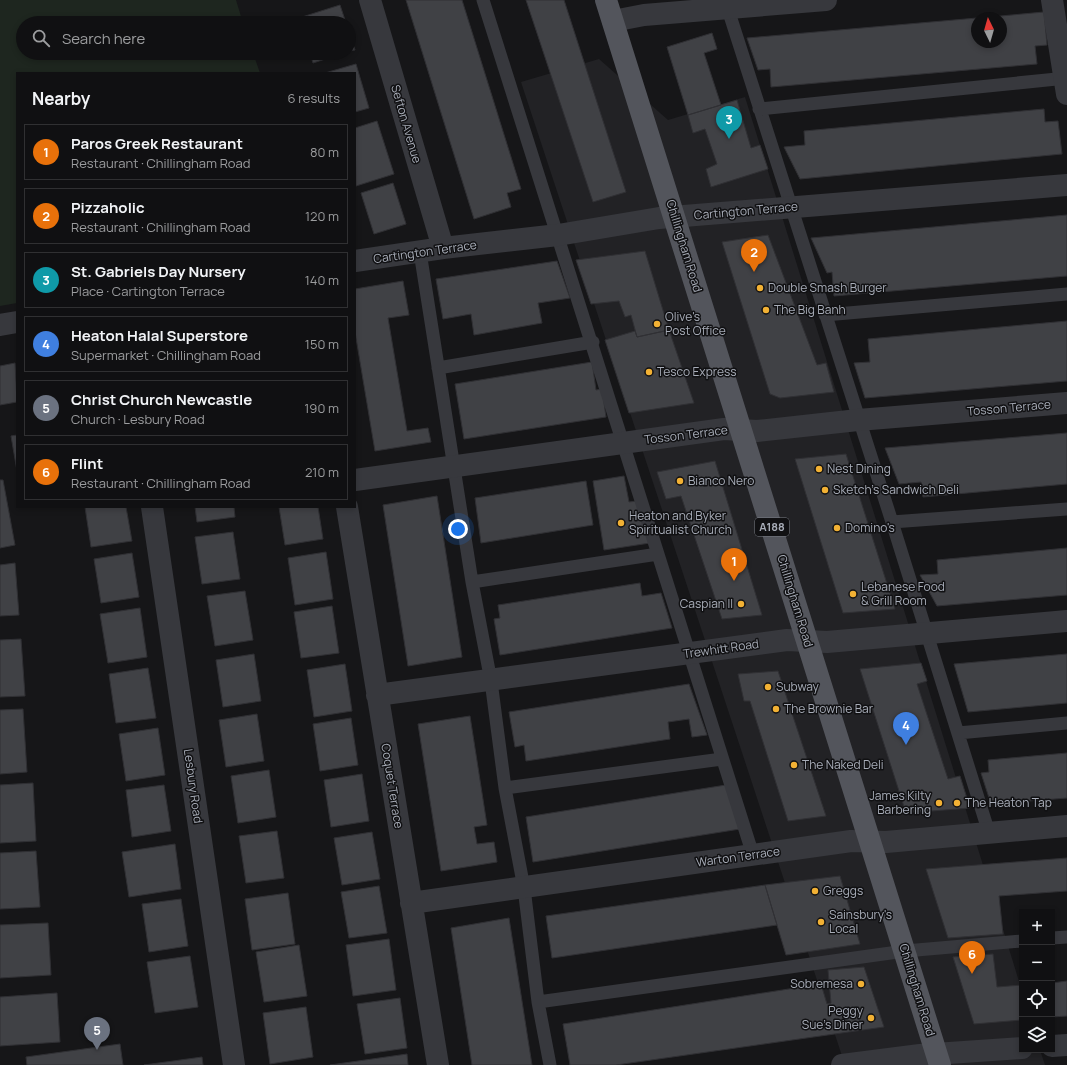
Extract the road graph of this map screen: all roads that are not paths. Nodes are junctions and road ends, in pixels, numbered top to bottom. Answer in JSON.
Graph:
{"nodes":[{"id":1,"x":370,"y":0,"type":"edge"},
{"id":2,"x":484,"y":0,"type":"edge"},
{"id":3,"x":606,"y":0,"type":"edge"},
{"id":4,"x":826,"y":0,"type":"edge"},
{"id":5,"x":1052,"y":0,"type":"edge"},
{"id":6,"x":726,"y":4,"type":"edge"},
{"id":7,"x":613,"y":22,"type":"junction"},
{"id":8,"x":1066,"y":83,"type":"edge"},
{"id":9,"x":759,"y":109,"type":"junction"},
{"id":10,"x":1067,"y":185,"type":"edge"},
{"id":11,"x":790,"y":207,"type":"junction"},
{"id":12,"x":675,"y":217,"type":"junction"},
{"id":13,"x":558,"y":235,"type":"junction"},
{"id":14,"x":443,"y":248,"type":"junction"},
{"id":15,"x":420,"y":252,"type":"junction"},
{"id":16,"x":356,"y":261,"type":"edge"},
{"id":17,"x":1067,"y":294,"type":"edge"},
{"id":18,"x":825,"y":314,"type":"junction"},
{"id":19,"x":16,"y":322,"type":"edge"},
{"id":20,"x":0,"y":325,"type":"edge"},
{"id":21,"x":593,"y":342,"type":"junction"},
{"id":22,"x":438,"y":368,"type":"junction"},
{"id":23,"x":1067,"y":403,"type":"edge"},
{"id":24,"x":858,"y":420,"type":"junction"},
{"id":25,"x":741,"y":430,"type":"junction"},
{"id":26,"x":624,"y":443,"type":"junction"},
{"id":27,"x":453,"y":466,"type":"junction"},
{"id":28,"x":356,"y":480,"type":"edge"},
{"id":29,"x":152,"y":508,"type":"edge"},
{"id":30,"x":347,"y":508,"type":"edge"},
{"id":31,"x":1067,"y":509,"type":"edge"},
{"id":32,"x":892,"y":522,"type":"junction"},
{"id":33,"x":658,"y":554,"type":"junction"},
{"id":34,"x":472,"y":582,"type":"junction"},
{"id":35,"x":1067,"y":621,"type":"edge"},
{"id":36,"x":926,"y":633,"type":"junction"},
{"id":37,"x":808,"y":641,"type":"junction"},
{"id":38,"x":688,"y":653,"type":"junction"},
{"id":39,"x":491,"y":680,"type":"junction"},
{"id":40,"x":377,"y":695,"type":"junction"},
{"id":41,"x":1067,"y":723,"type":"edge"},
{"id":42,"x":958,"y":733,"type":"junction"},
{"id":43,"x":722,"y":759,"type":"junction"},
{"id":44,"x":505,"y":788,"type":"junction"},
{"id":45,"x":1067,"y":826,"type":"edge"},
{"id":46,"x":989,"y":833,"type":"junction"},
{"id":47,"x":869,"y":841,"type":"junction"},
{"id":48,"x":753,"y":854,"type":"junction"},
{"id":49,"x":524,"y":888,"type":"junction"},
{"id":50,"x":411,"y":903,"type":"junction"},
{"id":51,"x":1067,"y":937,"type":"edge"},
{"id":52,"x":1055,"y":938,"type":"edge"},
{"id":53,"x":1019,"y":941,"type":"edge"},
{"id":54,"x":905,"y":951,"type":"junction"},
{"id":55,"x":538,"y":1002,"type":"junction"},
{"id":56,"x":1067,"y":1045,"type":"edge"},
{"id":57,"x":1055,"y":1046,"type":"edge"},
{"id":58,"x":1019,"y":1048,"type":"edge"},
{"id":59,"x":938,"y":1060,"type":"edge"},
{"id":60,"x":234,"y":1065,"type":"edge"},
{"id":61,"x":438,"y":1065,"type":"edge"},
{"id":62,"x":550,"y":1065,"type":"edge"},
{"id":63,"x":842,"y":1065,"type":"edge"}],
"edges":[{"from":1,"to":14,"type":"street","name":"Sefton Avenue"},
{"from":2,"to":13,"type":"lane"},
{"from":3,"to":7,"type":"main road","name":"Chillingham Road","number":"A188"},
{"from":4,"to":6,"type":"street"},
{"from":5,"to":8,"type":"street"},
{"from":6,"to":7,"type":"street"},
{"from":6,"to":9,"type":"lane"},
{"from":7,"to":12,"type":"main road","name":"Chillingham Road","number":"A188"},
{"from":8,"to":9,"type":"lane"},
{"from":9,"to":11,"type":"lane"},
{"from":10,"to":11,"type":"street","name":"Cartington Terrace"},
{"from":11,"to":12,"type":"street","name":"Cartington Terrace"},
{"from":11,"to":18,"type":"lane"},
{"from":12,"to":13,"type":"street","name":"Cartington Terrace"},
{"from":12,"to":25,"type":"main road","name":"Chillingham Road","number":"A188"},
{"from":13,"to":14,"type":"street","name":"Cartington Terrace"},
{"from":13,"to":21,"type":"lane"},
{"from":14,"to":15,"type":"street","name":"Cartington Terrace"},
{"from":15,"to":16,"type":"street","name":"Cartington Terrace"},
{"from":15,"to":22,"type":"lane"},
{"from":17,"to":18,"type":"lane"},
{"from":18,"to":24,"type":"lane"},
{"from":19,"to":20,"type":"street"},
{"from":21,"to":22,"type":"lane"},
{"from":21,"to":26,"type":"lane"},
{"from":22,"to":27,"type":"lane"},
{"from":23,"to":24,"type":"street","name":"Tosson Terrace"},
{"from":24,"to":25,"type":"street","name":"Tosson Terrace"},
{"from":24,"to":32,"type":"lane"},
{"from":25,"to":26,"type":"street","name":"Tosson Terrace"},
{"from":25,"to":37,"type":"main road","name":"Chillingham Road","number":"A188"},
{"from":26,"to":27,"type":"street","name":"Tosson Terrace"},
{"from":26,"to":33,"type":"lane"},
{"from":27,"to":28,"type":"street","name":"Tosson Terrace"},
{"from":27,"to":34,"type":"lane"},
{"from":29,"to":60,"type":"street","name":"Lesbury Road"},
{"from":30,"to":40,"type":"street","name":"Coquet Terrace"},
{"from":31,"to":32,"type":"lane"},
{"from":32,"to":36,"type":"lane"},
{"from":33,"to":34,"type":"lane"},
{"from":33,"to":38,"type":"lane"},
{"from":34,"to":39,"type":"lane"},
{"from":35,"to":36,"type":"street","name":"Trewhitt Road"},
{"from":36,"to":37,"type":"street","name":"Trewhitt Road"},
{"from":36,"to":42,"type":"lane"},
{"from":37,"to":38,"type":"street","name":"Trewhitt Road"},
{"from":37,"to":47,"type":"main road","name":"Chillingham Road","number":"A188"},
{"from":38,"to":39,"type":"street","name":"Trewhitt Road"},
{"from":38,"to":43,"type":"lane"},
{"from":39,"to":40,"type":"street","name":"Trewhitt Road"},
{"from":39,"to":44,"type":"lane"},
{"from":40,"to":50,"type":"street","name":"Coquet Terrace"},
{"from":41,"to":42,"type":"lane"},
{"from":42,"to":46,"type":"lane"},
{"from":43,"to":44,"type":"lane"},
{"from":43,"to":48,"type":"lane"},
{"from":44,"to":49,"type":"lane"},
{"from":45,"to":46,"type":"street","name":"Warton Terrace"},
{"from":46,"to":47,"type":"street","name":"Warton Terrace"},
{"from":47,"to":48,"type":"street","name":"Warton Terrace"},
{"from":47,"to":54,"type":"main road","name":"Chillingham Road","number":"A188"},
{"from":48,"to":49,"type":"street","name":"Warton Terrace"},
{"from":49,"to":50,"type":"street","name":"Warton Terrace"},
{"from":49,"to":55,"type":"lane"},
{"from":50,"to":61,"type":"street","name":"Coquet Terrace"},
{"from":51,"to":52,"type":"lane"},
{"from":53,"to":54,"type":"lane"},
{"from":54,"to":55,"type":"lane"},
{"from":54,"to":59,"type":"main road","name":"Chillingham Road","number":"A188"},
{"from":55,"to":62,"type":"lane"},
{"from":56,"to":57,"type":"street"},
{"from":58,"to":59,"type":"street"},
{"from":59,"to":63,"type":"street"}]}
